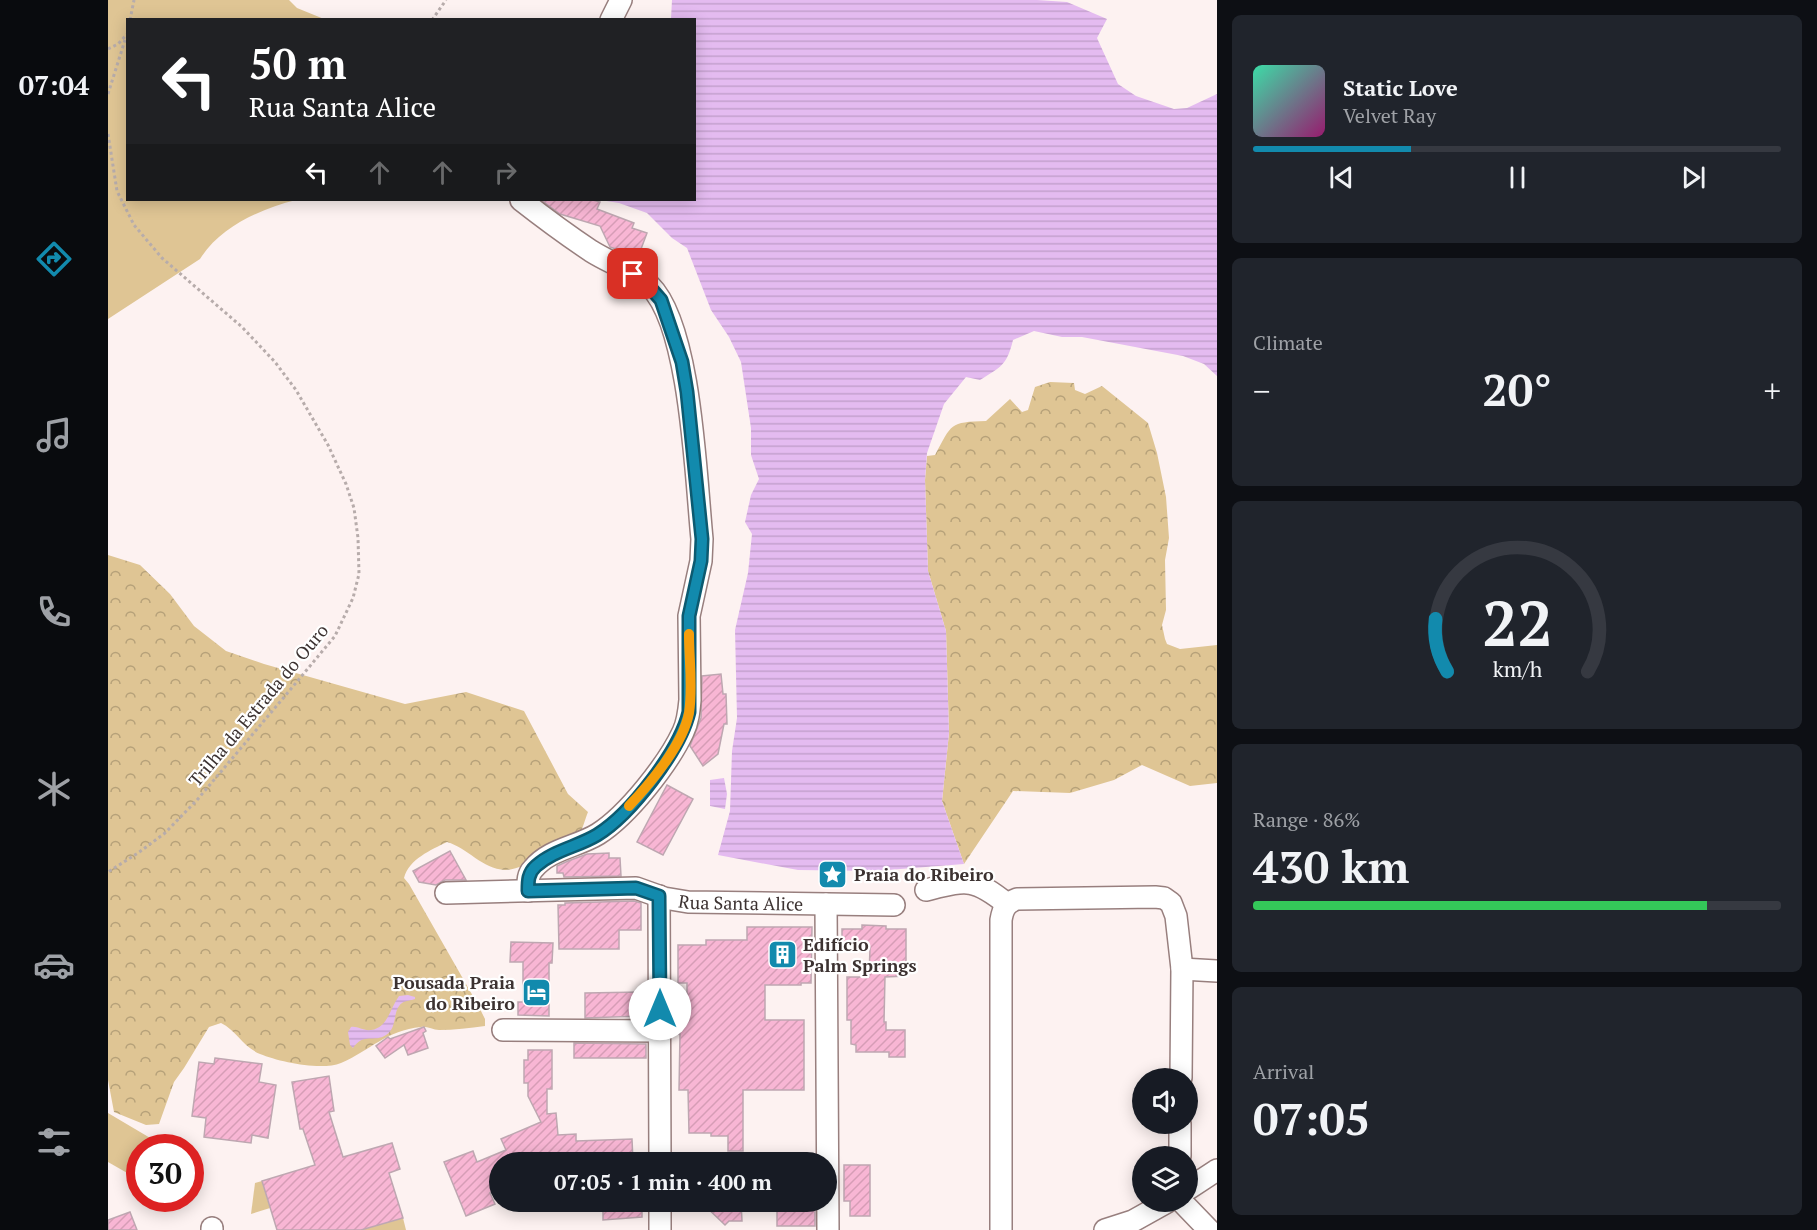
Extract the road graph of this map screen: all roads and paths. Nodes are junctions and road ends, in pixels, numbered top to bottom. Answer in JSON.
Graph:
{"nodes":[{"id":1,"x":134,"y":0,"type":"edge"},
{"id":2,"x":446,"y":0,"type":"edge"},
{"id":3,"x":621,"y":0,"type":"edge"},
{"id":4,"x":130,"y":18,"type":"edge"},
{"id":5,"x":433,"y":18,"type":"edge"},
{"id":6,"x":612,"y":18,"type":"edge"},
{"id":7,"x":126,"y":35,"type":"edge"},
{"id":8,"x":125,"y":40,"type":"dead end"},
{"id":9,"x":108,"y":49,"type":"edge"},
{"id":10,"x":108,"y":94,"type":"edge"},
{"id":11,"x":108,"y":134,"type":"edge"},
{"id":12,"x":522,"y":201,"type":"edge"},
{"id":13,"x":108,"y":872,"type":"edge"},
{"id":14,"x":926,"y":890,"type":"dead end"},
{"id":15,"x":528,"y":891,"type":"junction"},
{"id":16,"x":446,"y":893,"type":"dead end"},
{"id":17,"x":659,"y":896,"type":"junction"},
{"id":18,"x":826,"y":904,"type":"junction"},
{"id":19,"x":1007,"y":904,"type":"junction"},
{"id":20,"x":894,"y":905,"type":"dead end"},
{"id":21,"x":1182,"y":969,"type":"junction"},
{"id":22,"x":1217,"y":971,"type":"edge"},
{"id":23,"x":503,"y":1030,"type":"dead end"},
{"id":24,"x":660,"y":1031,"type":"junction"},
{"id":25,"x":1181,"y":1068,"type":"edge"},
{"id":26,"x":660,"y":1152,"type":"edge"},
{"id":27,"x":1217,"y":1170,"type":"edge"},
{"id":28,"x":1198,"y":1182,"type":"edge"},
{"id":29,"x":660,"y":1212,"type":"edge"},
{"id":30,"x":1149,"y":1212,"type":"edge"},
{"id":31,"x":1192,"y":1212,"type":"edge"},
{"id":32,"x":660,"y":1230,"type":"edge"},
{"id":33,"x":828,"y":1230,"type":"edge"},
{"id":34,"x":1001,"y":1230,"type":"edge"},
{"id":35,"x":1105,"y":1230,"type":"edge"},
{"id":36,"x":1209,"y":1230,"type":"edge"}],
"edges":[{"from":1,"to":4,"type":"path"},
{"from":2,"to":5,"type":"path"},
{"from":3,"to":6,"type":"street"},
{"from":7,"to":9,"type":"path"},
{"from":8,"to":10,"type":"path"},
{"from":11,"to":13,"type":"path","name":"Trilha da Estrada do Ouro"},
{"from":12,"to":15,"type":"street"},
{"from":14,"to":19,"type":"street"},
{"from":15,"to":16,"type":"street","name":"Rua Santa Alice"},
{"from":15,"to":17,"type":"street","name":"Rua Santa Alice"},
{"from":17,"to":18,"type":"street","name":"Rua Santa Alice"},
{"from":17,"to":24,"type":"street"},
{"from":18,"to":20,"type":"street","name":"Rua Santa Alice"},
{"from":18,"to":33,"type":"street"},
{"from":19,"to":21,"type":"street"},
{"from":19,"to":34,"type":"street"},
{"from":21,"to":22,"type":"street"},
{"from":21,"to":25,"type":"street"},
{"from":23,"to":24,"type":"street"},
{"from":24,"to":26,"type":"street"},
{"from":27,"to":28,"type":"street"},
{"from":29,"to":32,"type":"street"},
{"from":30,"to":35,"type":"street"},
{"from":31,"to":36,"type":"street"}]}
